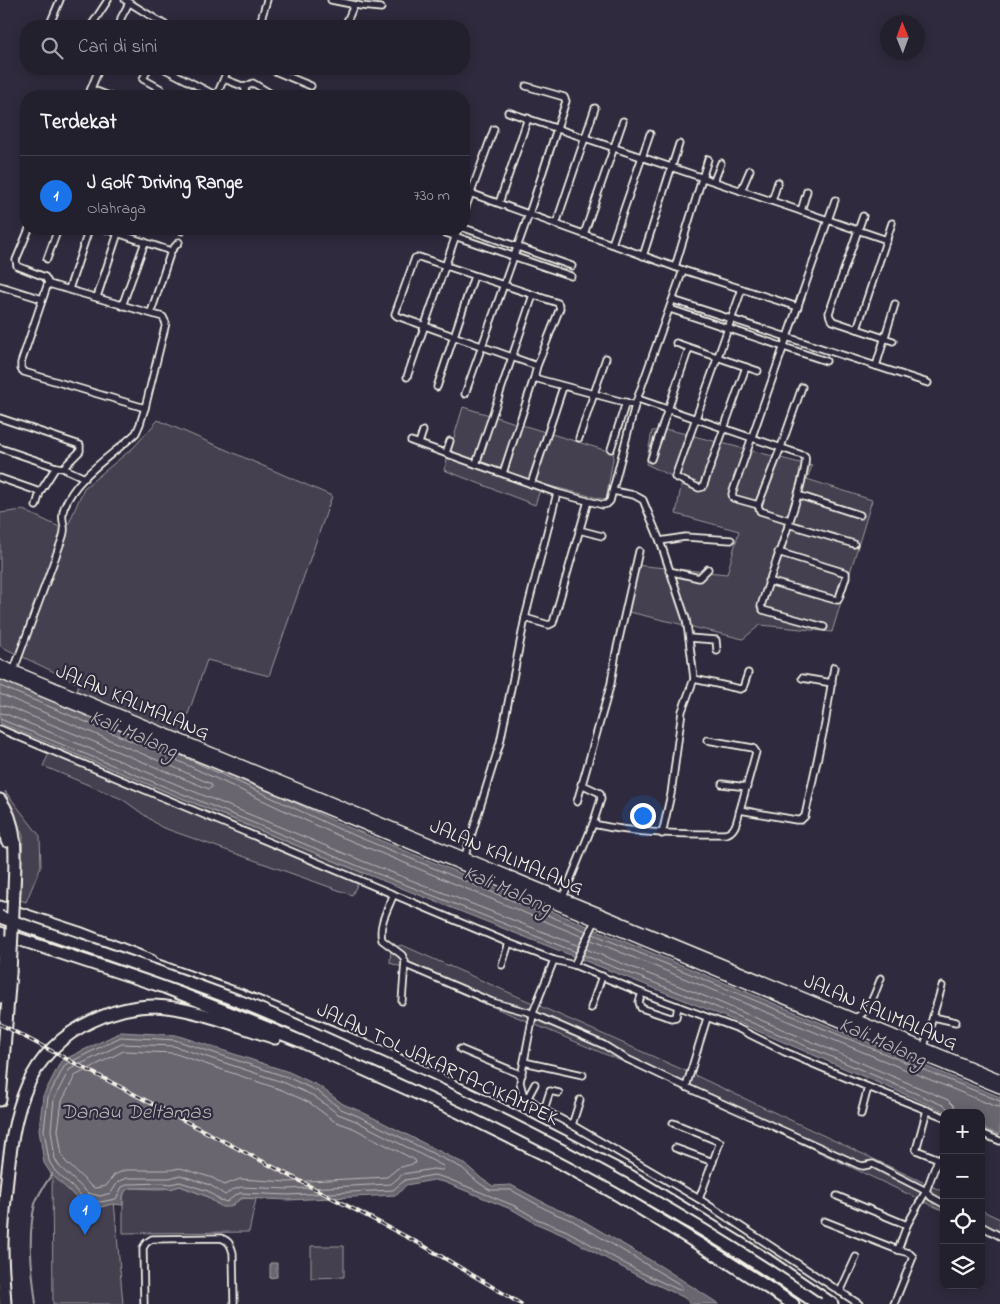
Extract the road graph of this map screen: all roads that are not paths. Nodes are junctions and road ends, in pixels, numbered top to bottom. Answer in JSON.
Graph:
{"nodes":[{"id":1,"x":60,"y":0,"type":"edge"},
{"id":2,"x":108,"y":0,"type":"edge"},
{"id":3,"x":267,"y":0,"type":"edge"},
{"id":4,"x":331,"y":0,"type":"edge"},
{"id":5,"x":127,"y":2,"type":"edge"},
{"id":6,"x":354,"y":5,"type":"junction"},
{"id":7,"x":381,"y":8,"type":"dead end"},
{"id":8,"x":52,"y":20,"type":"edge"},
{"id":9,"x":95,"y":20,"type":"edge"},
{"id":10,"x":121,"y":20,"type":"edge"},
{"id":11,"x":158,"y":20,"type":"edge"},
{"id":12,"x":261,"y":20,"type":"edge"},
{"id":13,"x":348,"y":20,"type":"edge"},
{"id":14,"x":97,"y":75,"type":"edge"},
{"id":15,"x":145,"y":75,"type":"edge"},
{"id":16,"x":176,"y":75,"type":"edge"},
{"id":17,"x":226,"y":75,"type":"edge"},
{"id":18,"x":284,"y":75,"type":"edge"},
{"id":19,"x":224,"y":79,"type":"junction"},
{"id":20,"x":245,"y":86,"type":"junction"},
{"id":21,"x":310,"y":86,"type":"dead end"},
{"id":22,"x":526,"y":86,"type":"dead end"},
{"id":23,"x":91,"y":89,"type":"edge"},
{"id":24,"x":161,"y":89,"type":"dead end"},
{"id":25,"x":203,"y":90,"type":"edge"},
{"id":26,"x":219,"y":90,"type":"edge"},
{"id":27,"x":245,"y":90,"type":"edge"},
{"id":28,"x":265,"y":90,"type":"edge"},
{"id":29,"x":595,"y":108,"type":"dead end"},
{"id":30,"x":508,"y":112,"type":"dead end"},
{"id":31,"x":528,"y":118,"type":"junction"},
{"id":32,"x":623,"y":121,"type":"dead end"},
{"id":33,"x":557,"y":128,"type":"junction"},
{"id":34,"x":494,"y":130,"type":"dead end"},
{"id":35,"x":650,"y":134,"type":"dead end"},
{"id":36,"x":586,"y":138,"type":"junction"},
{"id":37,"x":679,"y":144,"type":"dead end"},
{"id":38,"x":614,"y":147,"type":"junction"},
{"id":39,"x":642,"y":157,"type":"junction"},
{"id":40,"x":708,"y":159,"type":"dead end"},
{"id":41,"x":721,"y":163,"type":"dead end"},
{"id":42,"x":673,"y":167,"type":"junction"},
{"id":43,"x":750,"y":170,"type":"dead end"},
{"id":44,"x":702,"y":177,"type":"junction"},
{"id":45,"x":714,"y":181,"type":"junction"},
{"id":46,"x":778,"y":182,"type":"dead end"},
{"id":47,"x":742,"y":191,"type":"junction"},
{"id":48,"x":806,"y":191,"type":"dead end"},
{"id":49,"x":470,"y":192,"type":"joint"},
{"id":50,"x":835,"y":200,"type":"dead end"},
{"id":51,"x":772,"y":201,"type":"junction"},
{"id":52,"x":499,"y":203,"type":"junction"},
{"id":53,"x":801,"y":211,"type":"junction"},
{"id":54,"x":529,"y":214,"type":"junction"},
{"id":55,"x":863,"y":216,"type":"dead end"},
{"id":56,"x":829,"y":220,"type":"junction"},
{"id":57,"x":556,"y":224,"type":"junction"},
{"id":58,"x":892,"y":224,"type":"dead end"},
{"id":59,"x":470,"y":230,"type":"edge"},
{"id":60,"x":858,"y":230,"type":"junction"},
{"id":61,"x":584,"y":234,"type":"junction"},
{"id":62,"x":27,"y":235,"type":"edge"},
{"id":63,"x":56,"y":235,"type":"edge"},
{"id":64,"x":87,"y":235,"type":"edge"},
{"id":65,"x":117,"y":235,"type":"edge"},
{"id":66,"x":124,"y":235,"type":"edge"},
{"id":67,"x":452,"y":235,"type":"edge"},
{"id":68,"x":455,"y":236,"type":"junction"},
{"id":69,"x":887,"y":240,"type":"junction"},
{"id":70,"x":145,"y":242,"type":"junction"},
{"id":71,"x":179,"y":242,"type":"dead end"},
{"id":72,"x":612,"y":244,"type":"junction"},
{"id":73,"x":517,"y":247,"type":"junction"},
{"id":74,"x":171,"y":251,"type":"junction"},
{"id":75,"x":514,"y":256,"type":"junction"},
{"id":76,"x":643,"y":256,"type":"junction"},
{"id":77,"x":47,"y":259,"type":"dead end"},
{"id":78,"x":446,"y":266,"type":"junction"},
{"id":79,"x":572,"y":266,"type":"dead end"},
{"id":80,"x":675,"y":267,"type":"junction"},
{"id":81,"x":683,"y":270,"type":"junction"},
{"id":82,"x":474,"y":276,"type":"junction"},
{"id":83,"x":571,"y":276,"type":"dead end"},
{"id":84,"x":48,"y":283,"type":"junction"},
{"id":85,"x":504,"y":285,"type":"junction"},
{"id":86,"x":0,"y":286,"type":"edge"},
{"id":87,"x":68,"y":289,"type":"junction"},
{"id":88,"x":742,"y":289,"type":"junction"},
{"id":89,"x":533,"y":294,"type":"junction"},
{"id":90,"x":96,"y":297,"type":"junction"},
{"id":91,"x":42,"y":299,"type":"junction"},
{"id":92,"x":673,"y":300,"type":"junction"},
{"id":93,"x":895,"y":304,"type":"dead end"},
{"id":94,"x":122,"y":306,"type":"junction"},
{"id":95,"x":798,"y":307,"type":"junction"},
{"id":96,"x":670,"y":309,"type":"junction"},
{"id":97,"x":151,"y":312,"type":"junction"},
{"id":98,"x":730,"y":320,"type":"junction"},
{"id":99,"x":425,"y":327,"type":"junction"},
{"id":100,"x":857,"y":328,"type":"junction"},
{"id":101,"x":727,"y":329,"type":"junction"},
{"id":102,"x":453,"y":337,"type":"junction"},
{"id":103,"x":787,"y":338,"type":"junction"},
{"id":104,"x":884,"y":338,"type":"junction"},
{"id":105,"x":893,"y":341,"type":"dead end"},
{"id":106,"x":676,"y":344,"type":"dead end"},
{"id":107,"x":482,"y":347,"type":"junction"},
{"id":108,"x":689,"y":348,"type":"junction"},
{"id":109,"x":783,"y":348,"type":"junction"},
{"id":110,"x":511,"y":357,"type":"junction"},
{"id":111,"x":606,"y":358,"type":"dead end"},
{"id":112,"x":718,"y":358,"type":"junction"},
{"id":113,"x":826,"y":361,"type":"dead end"},
{"id":114,"x":537,"y":366,"type":"junction"},
{"id":115,"x":876,"y":366,"type":"junction"},
{"id":116,"x":746,"y":367,"type":"junction"},
{"id":117,"x":758,"y":371,"type":"dead end"},
{"id":118,"x":407,"y":377,"type":"dead end"},
{"id":119,"x":534,"y":378,"type":"junction"},
{"id":120,"x":928,"y":383,"type":"dead end"},
{"id":121,"x":437,"y":387,"type":"dead end"},
{"id":122,"x":563,"y":387,"type":"junction"},
{"id":123,"x":802,"y":387,"type":"dead end"},
{"id":124,"x":595,"y":393,"type":"junction"},
{"id":125,"x":465,"y":394,"type":"dead end"},
{"id":126,"x":626,"y":402,"type":"junction"},
{"id":127,"x":637,"y":402,"type":"junction"},
{"id":128,"x":145,"y":408,"type":"junction"},
{"id":129,"x":669,"y":409,"type":"junction"},
{"id":130,"x":0,"y":418,"type":"edge"},
{"id":131,"x":697,"y":418,"type":"junction"},
{"id":132,"x":725,"y":428,"type":"junction"},
{"id":133,"x":423,"y":431,"type":"dead end"},
{"id":134,"x":579,"y":438,"type":"dead end"},
{"id":135,"x":753,"y":438,"type":"junction"},
{"id":136,"x":411,"y":441,"type":"dead end"},
{"id":137,"x":450,"y":441,"type":"dead end"},
{"id":138,"x":419,"y":444,"type":"junction"},
{"id":139,"x":781,"y":447,"type":"junction"},
{"id":140,"x":0,"y":448,"type":"edge"},
{"id":141,"x":611,"y":449,"type":"dead end"},
{"id":142,"x":446,"y":453,"type":"junction"},
{"id":143,"x":651,"y":459,"type":"dead end"},
{"id":144,"x":476,"y":464,"type":"junction"},
{"id":145,"x":56,"y":467,"type":"junction"},
{"id":146,"x":63,"y":468,"type":"junction"},
{"id":147,"x":503,"y":473,"type":"junction"},
{"id":148,"x":0,"y":478,"type":"edge"},
{"id":149,"x":85,"y":478,"type":"junction"},
{"id":150,"x":531,"y":484,"type":"junction"},
{"id":151,"x":612,"y":491,"type":"junction"},
{"id":152,"x":40,"y":492,"type":"junction"},
{"id":153,"x":557,"y":493,"type":"junction"},
{"id":154,"x":798,"y":496,"type":"junction"},
{"id":155,"x":588,"y":501,"type":"junction"},
{"id":156,"x":758,"y":505,"type":"junction"},
{"id":157,"x":36,"y":506,"type":"dead end"},
{"id":158,"x":860,"y":515,"type":"dead end"},
{"id":159,"x":789,"y":522,"type":"junction"},
{"id":160,"x":579,"y":530,"type":"junction"},
{"id":161,"x":602,"y":536,"type":"dead end"},
{"id":162,"x":731,"y":540,"type":"dead end"},
{"id":163,"x":660,"y":541,"type":"junction"},
{"id":164,"x":854,"y":544,"type":"dead end"},
{"id":165,"x":639,"y":551,"type":"dead end"},
{"id":166,"x":778,"y":552,"type":"junction"},
{"id":167,"x":708,"y":569,"type":"dead end"},
{"id":168,"x":669,"y":571,"type":"junction"},
{"id":169,"x":768,"y":581,"type":"junction"},
{"id":170,"x":525,"y":618,"type":"junction"},
{"id":171,"x":824,"y":627,"type":"dead end"},
{"id":172,"x":689,"y":638,"type":"junction"},
{"id":173,"x":717,"y":651,"type":"dead end"},
{"id":174,"x":0,"y":665,"type":"edge"},
{"id":175,"x":834,"y":667,"type":"dead end"},
{"id":176,"x":748,"y":672,"type":"dead end"},
{"id":177,"x":0,"y":674,"type":"edge"},
{"id":178,"x":12,"y":674,"type":"junction"},
{"id":179,"x":802,"y":678,"type":"dead end"},
{"id":180,"x":694,"y":679,"type":"junction"},
{"id":181,"x":832,"y":683,"type":"junction"},
{"id":182,"x":0,"y":729,"type":"edge"},
{"id":183,"x":707,"y":740,"type":"dead end"},
{"id":184,"x":582,"y":784,"type":"junction"},
{"id":185,"x":722,"y":784,"type":"dead end"},
{"id":186,"x":747,"y":787,"type":"junction"},
{"id":187,"x":0,"y":800,"type":"edge"},
{"id":188,"x":577,"y":802,"type":"dead end"},
{"id":189,"x":740,"y":810,"type":"junction"},
{"id":190,"x":0,"y":817,"type":"edge"},
{"id":191,"x":593,"y":824,"type":"junction"},
{"id":192,"x":662,"y":834,"type":"junction"},
{"id":193,"x":464,"y":862,"type":"junction"},
{"id":194,"x":10,"y":890,"type":"junction"},
{"id":195,"x":393,"y":896,"type":"junction"},
{"id":196,"x":561,"y":902,"type":"junction"},
{"id":197,"x":0,"y":907,"type":"edge"},
{"id":198,"x":0,"y":913,"type":"edge"},
{"id":199,"x":0,"y":918,"type":"edge"},
{"id":200,"x":0,"y":924,"type":"edge"},
{"id":201,"x":593,"y":925,"type":"junction"},
{"id":202,"x":0,"y":932,"type":"edge"},
{"id":203,"x":509,"y":943,"type":"junction"},
{"id":204,"x":554,"y":960,"type":"junction"},
{"id":205,"x":576,"y":962,"type":"junction"},
{"id":206,"x":406,"y":965,"type":"junction"},
{"id":207,"x":502,"y":965,"type":"dead end"},
{"id":208,"x":160,"y":966,"type":"junction"},
{"id":209,"x":6,"y":972,"type":"junction"},
{"id":210,"x":602,"y":976,"type":"junction"},
{"id":211,"x":881,"y":978,"type":"dead end"},
{"id":212,"x":942,"y":986,"type":"dead end"},
{"id":213,"x":642,"y":993,"type":"junction"},
{"id":214,"x":0,"y":997,"type":"edge"},
{"id":215,"x":402,"y":1002,"type":"dead end"},
{"id":216,"x":678,"y":1006,"type":"junction"},
{"id":217,"x":591,"y":1008,"type":"dead end"},
{"id":218,"x":534,"y":1015,"type":"junction"},
{"id":219,"x":933,"y":1017,"type":"junction"},
{"id":220,"x":707,"y":1018,"type":"junction"},
{"id":221,"x":956,"y":1022,"type":"dead end"},
{"id":222,"x":852,"y":1023,"type":"junction"},
{"id":223,"x":460,"y":1050,"type":"dead end"},
{"id":224,"x":922,"y":1052,"type":"junction"},
{"id":225,"x":334,"y":1056,"type":"junction"},
{"id":226,"x":524,"y":1062,"type":"junction"},
{"id":227,"x":583,"y":1074,"type":"dead end"},
{"id":228,"x":522,"y":1075,"type":"junction"},
{"id":229,"x":1000,"y":1079,"type":"edge"},
{"id":230,"x":535,"y":1084,"type":"dead end"},
{"id":231,"x":686,"y":1087,"type":"junction"},
{"id":232,"x":868,"y":1087,"type":"junction"},
{"id":233,"x":1000,"y":1088,"type":"edge"},
{"id":234,"x":559,"y":1093,"type":"dead end"},
{"id":235,"x":528,"y":1097,"type":"junction"},
{"id":236,"x":0,"y":1100,"type":"edge"},
{"id":237,"x":580,"y":1100,"type":"dead end"},
{"id":238,"x":544,"y":1110,"type":"junction"},
{"id":239,"x":928,"y":1110,"type":"junction"},
{"id":240,"x":861,"y":1114,"type":"dead end"},
{"id":241,"x":940,"y":1115,"type":"edge"},
{"id":242,"x":673,"y":1123,"type":"dead end"},
{"id":243,"x":572,"y":1125,"type":"junction"},
{"id":244,"x":985,"y":1137,"type":"edge"},
{"id":245,"x":1000,"y":1141,"type":"edge"},
{"id":246,"x":675,"y":1148,"type":"dead end"},
{"id":247,"x":940,"y":1160,"type":"edge"},
{"id":248,"x":713,"y":1162,"type":"junction"},
{"id":249,"x":940,"y":1162,"type":"edge"},
{"id":250,"x":926,"y":1191,"type":"junction"},
{"id":251,"x":837,"y":1196,"type":"dead end"},
{"id":252,"x":699,"y":1200,"type":"junction"},
{"id":253,"x":940,"y":1202,"type":"edge"},
{"id":254,"x":824,"y":1221,"type":"dead end"},
{"id":255,"x":907,"y":1225,"type":"junction"},
{"id":256,"x":985,"y":1228,"type":"edge"},
{"id":257,"x":1000,"y":1236,"type":"edge"},
{"id":258,"x":898,"y":1250,"type":"junction"},
{"id":259,"x":856,"y":1257,"type":"dead end"},
{"id":260,"x":840,"y":1292,"type":"junction"},
{"id":261,"x":5,"y":1304,"type":"edge"},
{"id":262,"x":144,"y":1304,"type":"edge"},
{"id":263,"x":234,"y":1304,"type":"edge"},
{"id":264,"x":793,"y":1304,"type":"edge"},
{"id":265,"x":806,"y":1304,"type":"edge"},
{"id":266,"x":818,"y":1304,"type":"edge"},
{"id":267,"x":832,"y":1304,"type":"edge"},
{"id":268,"x":859,"y":1304,"type":"edge"},
{"id":269,"x":894,"y":1304,"type":"edge"}],
"edges":[{"from":1,"to":8,"type":"street"},
{"from":2,"to":9,"type":"street"},
{"from":3,"to":12,"type":"street"},
{"from":4,"to":6,"type":"street"},
{"from":5,"to":10,"type":"street"},
{"from":5,"to":11,"type":"street"},
{"from":6,"to":7,"type":"street"},
{"from":6,"to":13,"type":"street"},
{"from":14,"to":23,"type":"street"},
{"from":15,"to":24,"type":"street"},
{"from":16,"to":25,"type":"street"},
{"from":17,"to":19,"type":"street"},
{"from":18,"to":21,"type":"street"},
{"from":19,"to":20,"type":"street"},
{"from":19,"to":26,"type":"street"},
{"from":20,"to":27,"type":"street"},
{"from":20,"to":28,"type":"street"},
{"from":22,"to":33,"type":"street"},
{"from":29,"to":36,"type":"street"},
{"from":30,"to":31,"type":"street"},
{"from":31,"to":33,"type":"street"},
{"from":31,"to":52,"type":"street"},
{"from":32,"to":38,"type":"street"},
{"from":33,"to":36,"type":"street"},
{"from":33,"to":54,"type":"street"},
{"from":34,"to":49,"type":"street"},
{"from":35,"to":39,"type":"street"},
{"from":36,"to":38,"type":"street"},
{"from":36,"to":57,"type":"street"},
{"from":37,"to":42,"type":"street"},
{"from":38,"to":39,"type":"street"},
{"from":38,"to":61,"type":"street"},
{"from":39,"to":42,"type":"street"},
{"from":39,"to":72,"type":"street"},
{"from":40,"to":44,"type":"street"},
{"from":41,"to":45,"type":"street"},
{"from":42,"to":44,"type":"street"},
{"from":42,"to":76,"type":"street"},
{"from":43,"to":47,"type":"street"},
{"from":44,"to":45,"type":"street"},
{"from":44,"to":80,"type":"street"},
{"from":45,"to":47,"type":"street"},
{"from":46,"to":51,"type":"street"},
{"from":47,"to":51,"type":"street"},
{"from":48,"to":53,"type":"street"},
{"from":49,"to":52,"type":"street"},
{"from":50,"to":56,"type":"street"},
{"from":51,"to":53,"type":"street"},
{"from":52,"to":54,"type":"street"},
{"from":53,"to":56,"type":"street"},
{"from":54,"to":57,"type":"street"},
{"from":54,"to":73,"type":"street"},
{"from":55,"to":60,"type":"street"},
{"from":56,"to":60,"type":"street"},
{"from":56,"to":95,"type":"street"},
{"from":57,"to":61,"type":"street"},
{"from":58,"to":69,"type":"street"},
{"from":59,"to":73,"type":"street"},
{"from":60,"to":69,"type":"street"},
{"from":60,"to":100,"type":"street"},
{"from":61,"to":72,"type":"street"},
{"from":62,"to":84,"type":"street"},
{"from":63,"to":77,"type":"street"},
{"from":64,"to":87,"type":"street"},
{"from":65,"to":90,"type":"street"},
{"from":66,"to":70,"type":"street"},
{"from":67,"to":68,"type":"street"},
{"from":68,"to":75,"type":"street"},
{"from":68,"to":78,"type":"street"},
{"from":69,"to":100,"type":"street"},
{"from":70,"to":74,"type":"street"},
{"from":70,"to":94,"type":"street"},
{"from":71,"to":74,"type":"street"},
{"from":72,"to":76,"type":"street"},
{"from":73,"to":75,"type":"street"},
{"from":73,"to":79,"type":"street"},
{"from":74,"to":97,"type":"street"},
{"from":75,"to":83,"type":"street"},
{"from":75,"to":85,"type":"street"},
{"from":76,"to":80,"type":"street"},
{"from":78,"to":82,"type":"street"},
{"from":78,"to":99,"type":"street"},
{"from":78,"to":99,"type":"street"},
{"from":80,"to":81,"type":"street"},
{"from":81,"to":88,"type":"street"},
{"from":81,"to":92,"type":"street"},
{"from":82,"to":85,"type":"street"},
{"from":82,"to":102,"type":"street"},
{"from":84,"to":87,"type":"street"},
{"from":84,"to":91,"type":"street"},
{"from":85,"to":89,"type":"street"},
{"from":85,"to":107,"type":"street"},
{"from":86,"to":91,"type":"street"},
{"from":87,"to":90,"type":"street"},
{"from":88,"to":95,"type":"street"},
{"from":88,"to":98,"type":"street"},
{"from":89,"to":110,"type":"street"},
{"from":89,"to":114,"type":"street"},
{"from":90,"to":94,"type":"street"},
{"from":91,"to":128,"type":"street"},
{"from":92,"to":96,"type":"street"},
{"from":92,"to":98,"type":"street"},
{"from":93,"to":104,"type":"street"},
{"from":94,"to":97,"type":"street"},
{"from":95,"to":103,"type":"street"},
{"from":96,"to":101,"type":"street"},
{"from":96,"to":127,"type":"street"},
{"from":97,"to":128,"type":"street"},
{"from":98,"to":101,"type":"street"},
{"from":98,"to":103,"type":"street"},
{"from":99,"to":102,"type":"street"},
{"from":99,"to":118,"type":"street"},
{"from":100,"to":104,"type":"street"},
{"from":101,"to":109,"type":"street"},
{"from":101,"to":112,"type":"street"},
{"from":102,"to":107,"type":"street"},
{"from":102,"to":121,"type":"street"},
{"from":103,"to":109,"type":"street"},
{"from":103,"to":115,"type":"street"},
{"from":104,"to":105,"type":"street"},
{"from":104,"to":115,"type":"street"},
{"from":106,"to":108,"type":"street"},
{"from":107,"to":110,"type":"street"},
{"from":107,"to":125,"type":"street"},
{"from":108,"to":112,"type":"street"},
{"from":108,"to":129,"type":"street"},
{"from":109,"to":113,"type":"street"},
{"from":109,"to":135,"type":"street"},
{"from":110,"to":114,"type":"street"},
{"from":110,"to":144,"type":"street"},
{"from":111,"to":124,"type":"street"},
{"from":112,"to":116,"type":"street"},
{"from":112,"to":131,"type":"street"},
{"from":114,"to":119,"type":"street"},
{"from":115,"to":120,"type":"street"},
{"from":116,"to":117,"type":"street"},
{"from":116,"to":132,"type":"street"},
{"from":119,"to":122,"type":"street"},
{"from":119,"to":147,"type":"street"},
{"from":122,"to":124,"type":"street"},
{"from":122,"to":150,"type":"street"},
{"from":123,"to":139,"type":"street"},
{"from":124,"to":126,"type":"street"},
{"from":124,"to":134,"type":"street"},
{"from":126,"to":127,"type":"street"},
{"from":126,"to":141,"type":"street"},
{"from":127,"to":129,"type":"street"},
{"from":127,"to":151,"type":"street"},
{"from":128,"to":149,"type":"street"},
{"from":129,"to":131,"type":"street"},
{"from":129,"to":143,"type":"street"},
{"from":130,"to":146,"type":"street"},
{"from":131,"to":132,"type":"street"},
{"from":131,"to":132,"type":"street"},
{"from":132,"to":135,"type":"street"},
{"from":133,"to":138,"type":"street"},
{"from":135,"to":139,"type":"street"},
{"from":135,"to":156,"type":"street"},
{"from":136,"to":138,"type":"street"},
{"from":137,"to":142,"type":"street"},
{"from":138,"to":142,"type":"street"},
{"from":139,"to":154,"type":"street"},
{"from":139,"to":156,"type":"street"},
{"from":140,"to":145,"type":"street"},
{"from":142,"to":144,"type":"street"},
{"from":144,"to":147,"type":"street"},
{"from":145,"to":146,"type":"street"},
{"from":145,"to":152,"type":"street"},
{"from":146,"to":149,"type":"street"},
{"from":147,"to":150,"type":"street"},
{"from":148,"to":152,"type":"street"},
{"from":149,"to":178,"type":"street"},
{"from":150,"to":153,"type":"street"},
{"from":151,"to":155,"type":"street"},
{"from":151,"to":163,"type":"street"},
{"from":152,"to":157,"type":"street"},
{"from":153,"to":155,"type":"street"},
{"from":153,"to":170,"type":"street"},
{"from":154,"to":158,"type":"street"},
{"from":154,"to":159,"type":"street"},
{"from":155,"to":160,"type":"street"},
{"from":156,"to":159,"type":"street"},
{"from":159,"to":164,"type":"street"},
{"from":159,"to":166,"type":"street"},
{"from":160,"to":161,"type":"street"},
{"from":160,"to":170,"type":"street"},
{"from":162,"to":163,"type":"street"},
{"from":163,"to":168,"type":"street"},
{"from":165,"to":184,"type":"street"},
{"from":166,"to":169,"type":"street"},
{"from":166,"to":169,"type":"street"},
{"from":167,"to":168,"type":"street"},
{"from":168,"to":172,"type":"street"},
{"from":169,"to":171,"type":"street"},
{"from":170,"to":193,"type":"street"},
{"from":172,"to":173,"type":"street"},
{"from":172,"to":180,"type":"street"},
{"from":174,"to":178,"type":"main road","name":"JALAN KALIMALANG"},
{"from":175,"to":181,"type":"street"},
{"from":176,"to":180,"type":"street"},
{"from":177,"to":178,"type":"main road","name":"JALAN KALIMALANG"},
{"from":178,"to":193,"type":"main road","name":"JALAN KALIMALANG"},
{"from":179,"to":181,"type":"street"},
{"from":180,"to":192,"type":"street"},
{"from":181,"to":189,"type":"street"},
{"from":182,"to":195,"type":"street"},
{"from":183,"to":186,"type":"street"},
{"from":184,"to":188,"type":"street"},
{"from":184,"to":191,"type":"street"},
{"from":185,"to":186,"type":"street"},
{"from":186,"to":189,"type":"street"},
{"from":187,"to":194,"type":"highway"},
{"from":189,"to":192,"type":"street"},
{"from":190,"to":194,"type":"highway"},
{"from":191,"to":192,"type":"street"},
{"from":191,"to":196,"type":"street"},
{"from":193,"to":196,"type":"main road","name":"JALAN KALIMALANG"},
{"from":194,"to":209,"type":"highway","bridge":true},
{"from":195,"to":203,"type":"street"},
{"from":195,"to":206,"type":"street"},
{"from":196,"to":201,"type":"main road","name":"JALAN KALIMALANG"},
{"from":196,"to":222,"type":"main road","name":"JALAN KALIMALANG"},
{"from":197,"to":208,"type":"highway"},
{"from":198,"to":208,"type":"highway","name":"JALAN TOL JAKARTA–CIKAMPEK"},
{"from":199,"to":266,"type":"highway","bridge":true},
{"from":200,"to":265,"type":"highway"},
{"from":201,"to":205,"type":"street"},
{"from":201,"to":222,"type":"main road","name":"JALAN KALIMALANG"},
{"from":202,"to":225,"type":"highway","name":"JALAN TOL JAKARTA–CIKAMPEK"},
{"from":203,"to":204,"type":"street"},
{"from":203,"to":207,"type":"street"},
{"from":204,"to":205,"type":"street"},
{"from":204,"to":218,"type":"street"},
{"from":205,"to":210,"type":"street"},
{"from":206,"to":215,"type":"street"},
{"from":206,"to":218,"type":"street"},
{"from":208,"to":267,"type":"highway","name":"JALAN TOL JAKARTA–CIKAMPEK"},
{"from":209,"to":214,"type":"highway"},
{"from":209,"to":236,"type":"highway"},
{"from":210,"to":213,"type":"street"},
{"from":210,"to":217,"type":"street"},
{"from":211,"to":222,"type":"street"},
{"from":212,"to":219,"type":"street"},
{"from":213,"to":216,"type":"street"},
{"from":213,"to":216,"type":"street"},
{"from":216,"to":220,"type":"street"},
{"from":218,"to":226,"type":"street"},
{"from":218,"to":231,"type":"street"},
{"from":219,"to":221,"type":"street"},
{"from":219,"to":224,"type":"street"},
{"from":220,"to":231,"type":"street"},
{"from":220,"to":232,"type":"street"},
{"from":222,"to":224,"type":"main road","name":"JALAN KALIMALANG"},
{"from":223,"to":228,"type":"street"},
{"from":224,"to":229,"type":"main road","name":"JALAN KALIMALANG"},
{"from":224,"to":233,"type":"main road","name":"JALAN KALIMALANG"},
{"from":225,"to":261,"type":"highway"},
{"from":225,"to":264,"type":"highway","name":"JALAN TOL JAKARTA–CIKAMPEK"},
{"from":226,"to":227,"type":"street"},
{"from":226,"to":228,"type":"street"},
{"from":228,"to":235,"type":"street"},
{"from":230,"to":235,"type":"street"},
{"from":231,"to":250,"type":"street"},
{"from":232,"to":239,"type":"street"},
{"from":232,"to":240,"type":"street"},
{"from":234,"to":238,"type":"street"},
{"from":235,"to":238,"type":"street"},
{"from":237,"to":243,"type":"street"},
{"from":238,"to":243,"type":"street"},
{"from":239,"to":241,"type":"street"},
{"from":239,"to":247,"type":"street"},
{"from":242,"to":248,"type":"street"},
{"from":243,"to":252,"type":"street"},
{"from":244,"to":245,"type":"street"},
{"from":246,"to":248,"type":"street"},
{"from":248,"to":252,"type":"street"},
{"from":249,"to":250,"type":"street"},
{"from":250,"to":253,"type":"street"},
{"from":250,"to":255,"type":"street"},
{"from":251,"to":255,"type":"street"},
{"from":252,"to":260,"type":"street"},
{"from":254,"to":258,"type":"street"},
{"from":255,"to":258,"type":"street"},
{"from":256,"to":257,"type":"street"},
{"from":258,"to":269,"type":"street"},
{"from":259,"to":260,"type":"street"},
{"from":260,"to":268,"type":"street"},
{"from":262,"to":263,"type":"street"}]}
